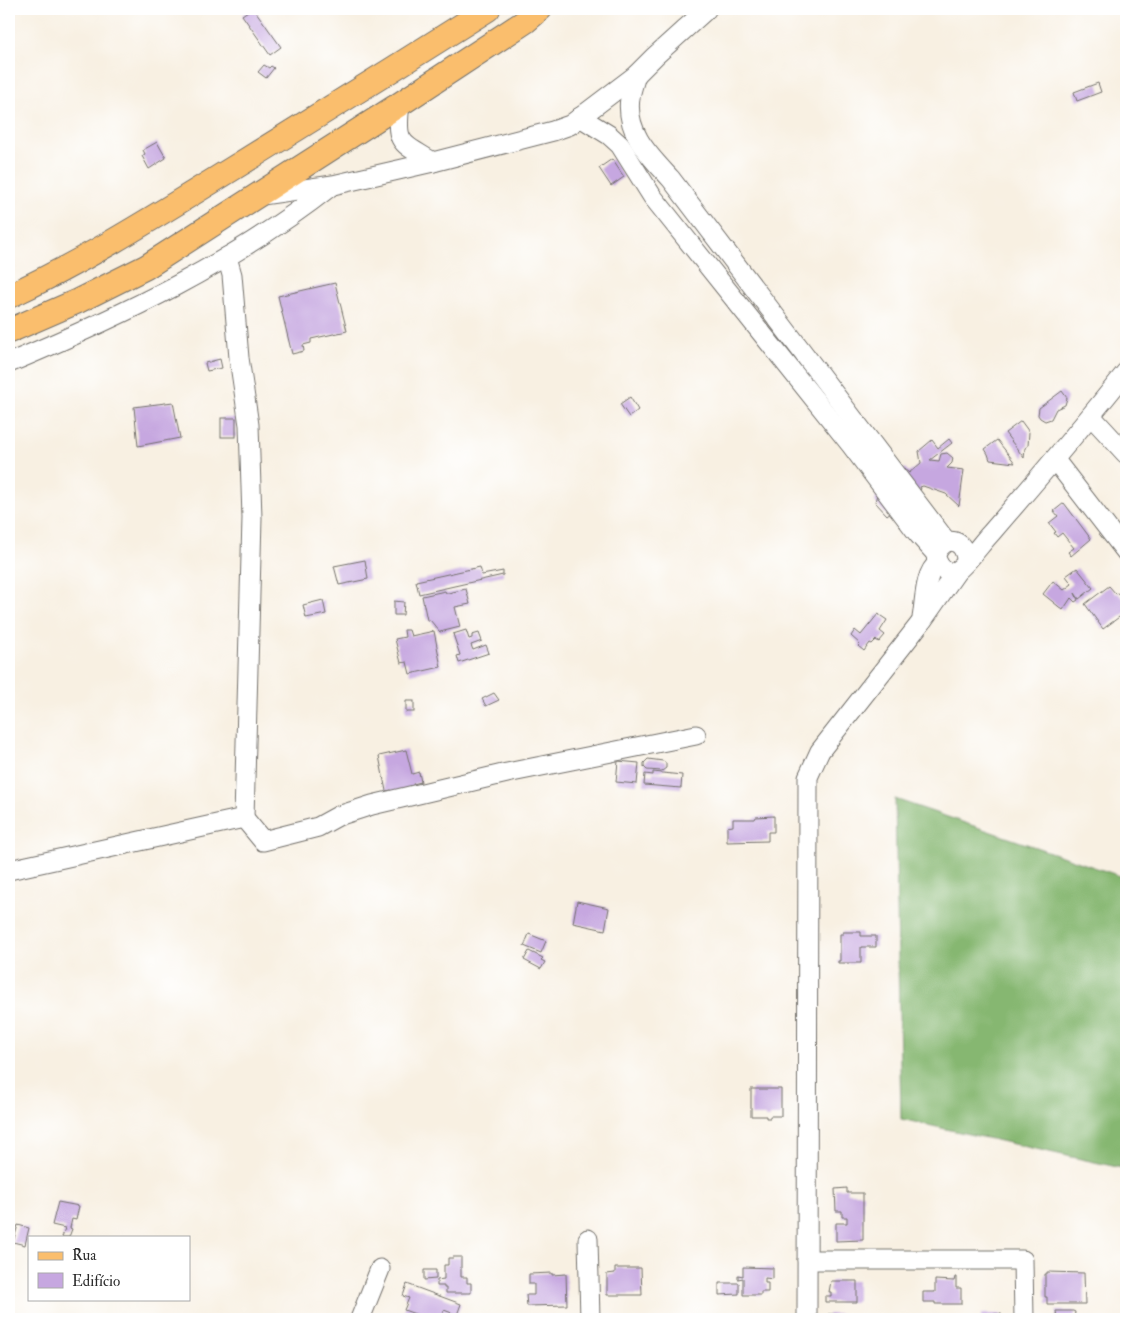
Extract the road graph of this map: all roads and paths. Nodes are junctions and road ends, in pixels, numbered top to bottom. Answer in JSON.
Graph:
{"nodes":[{"id":1,"x":488,"y":9,"type":"edge"},
{"id":2,"x":540,"y":9,"type":"edge"},
{"id":3,"x":708,"y":9,"type":"edge"},
{"id":4,"x":636,"y":75,"type":"junction"},
{"id":5,"x":400,"y":104,"type":"junction"},
{"id":6,"x":580,"y":117,"type":"junction"},
{"id":7,"x":433,"y":162,"type":"junction"},
{"id":8,"x":658,"y":164,"type":"junction"},
{"id":9,"x":640,"y":176,"type":"junction"},
{"id":10,"x":333,"y":185,"type":"junction"},
{"id":11,"x":258,"y":195,"type":"junction"},
{"id":12,"x":688,"y":200,"type":"junction"},
{"id":13,"x":667,"y":215,"type":"junction"},
{"id":14,"x":227,"y":257,"type":"junction"},
{"id":15,"x":9,"y":296,"type":"edge"},
{"id":16,"x":9,"y":331,"type":"edge"},
{"id":17,"x":9,"y":363,"type":"edge"},
{"id":18,"x":1126,"y":372,"type":"edge"},
{"id":19,"x":1091,"y":416,"type":"junction"},
{"id":20,"x":1126,"y":454,"type":"edge"},
{"id":21,"x":1056,"y":460,"type":"junction"},
{"id":22,"x":925,"y":513,"type":"junction"},
{"id":23,"x":909,"y":522,"type":"junction"},
{"id":24,"x":1126,"y":552,"type":"edge"},
{"id":25,"x":951,"y":556,"type":"junction"},
{"id":26,"x":696,"y":735,"type":"dead end"},
{"id":27,"x":244,"y":818,"type":"junction"},
{"id":28,"x":9,"y":870,"type":"edge"},
{"id":29,"x":588,"y":1239,"type":"dead end"},
{"id":30,"x":807,"y":1260,"type":"junction"},
{"id":31,"x":380,"y":1269,"type":"dead end"},
{"id":32,"x":360,"y":1319,"type":"edge"},
{"id":33,"x":590,"y":1319,"type":"edge"},
{"id":34,"x":807,"y":1319,"type":"edge"},
{"id":35,"x":1024,"y":1319,"type":"edge"}],
"edges":[{"from":1,"to":15,"type":"main road"},
{"from":2,"to":5,"type":"main road"},
{"from":3,"to":4,"type":"street"},
{"from":4,"to":6,"type":"street"},
{"from":4,"to":8,"type":"street"},
{"from":5,"to":7,"type":"street"},
{"from":5,"to":11,"type":"main road"},
{"from":6,"to":7,"type":"street"},
{"from":6,"to":9,"type":"street"},
{"from":7,"to":10,"type":"street"},
{"from":8,"to":9,"type":"street"},
{"from":8,"to":12,"type":"street"},
{"from":9,"to":13,"type":"street"},
{"from":10,"to":11,"type":"street"},
{"from":10,"to":14,"type":"street"},
{"from":11,"to":16,"type":"main road"},
{"from":12,"to":13,"type":"street"},
{"from":12,"to":22,"type":"street"},
{"from":13,"to":23,"type":"street"},
{"from":14,"to":17,"type":"street"},
{"from":14,"to":27,"type":"street"},
{"from":18,"to":19,"type":"street"},
{"from":19,"to":20,"type":"street"},
{"from":19,"to":21,"type":"street"},
{"from":21,"to":24,"type":"street"},
{"from":21,"to":25,"type":"street"},
{"from":22,"to":23,"type":"street"},
{"from":22,"to":25,"type":"street"},
{"from":23,"to":25,"type":"street"},
{"from":25,"to":30,"type":"street"},
{"from":26,"to":27,"type":"street"},
{"from":27,"to":28,"type":"street"},
{"from":29,"to":33,"type":"street"},
{"from":30,"to":34,"type":"street"},
{"from":30,"to":35,"type":"street"},
{"from":31,"to":32,"type":"street"}]}
